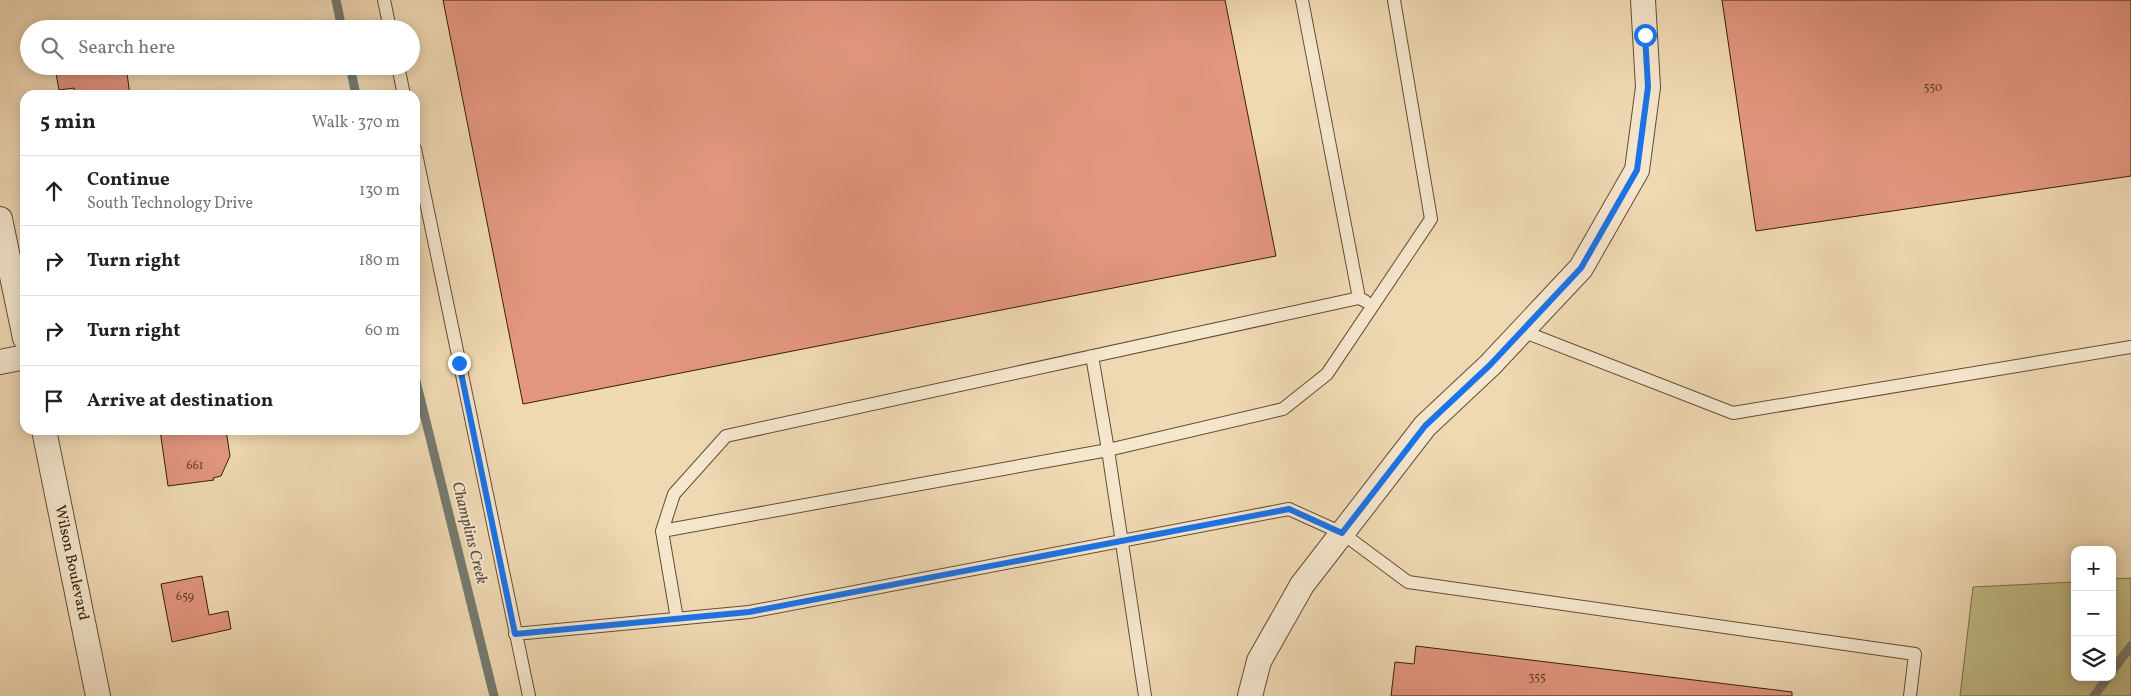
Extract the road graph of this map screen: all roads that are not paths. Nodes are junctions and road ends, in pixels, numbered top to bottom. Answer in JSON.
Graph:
{"nodes":[{"id":1,"x":384,"y":0,"type":"edge"},
{"id":2,"x":1302,"y":0,"type":"edge"},
{"id":3,"x":1394,"y":0,"type":"edge"},
{"id":4,"x":1643,"y":0,"type":"edge"},
{"id":5,"x":388,"y":20,"type":"edge"},
{"id":6,"x":400,"y":75,"type":"edge"},
{"id":7,"x":403,"y":90,"type":"edge"},
{"id":8,"x":420,"y":173,"type":"edge"},
{"id":9,"x":0,"y":219,"type":"edge"},
{"id":10,"x":1359,"y":298,"type":"junction"},
{"id":11,"x":1371,"y":305,"type":"junction"},
{"id":12,"x":20,"y":314,"type":"edge"},
{"id":13,"x":1522,"y":331,"type":"junction"},
{"id":14,"x":2131,"y":347,"type":"edge"},
{"id":15,"x":1092,"y":356,"type":"junction"},
{"id":16,"x":20,"y":358,"type":"edge"},
{"id":17,"x":0,"y":362,"type":"edge"},
{"id":18,"x":45,"y":435,"type":"edge"},
{"id":19,"x":1108,"y":450,"type":"junction"},
{"id":20,"x":662,"y":531,"type":"junction"},
{"id":21,"x":1342,"y":533,"type":"junction"},
{"id":22,"x":1122,"y":540,"type":"junction"},
{"id":23,"x":677,"y":619,"type":"junction"},
{"id":24,"x":515,"y":634,"type":"junction"},
{"id":25,"x":98,"y":696,"type":"edge"},
{"id":26,"x":529,"y":696,"type":"edge"},
{"id":27,"x":1145,"y":696,"type":"edge"},
{"id":28,"x":1250,"y":696,"type":"edge"},
{"id":29,"x":1910,"y":696,"type":"edge"}],
"edges":[{"from":1,"to":5,"type":"lane"},
{"from":2,"to":10,"type":"lane"},
{"from":3,"to":11,"type":"lane"},
{"from":4,"to":13,"type":"street"},
{"from":6,"to":7,"type":"lane"},
{"from":8,"to":24,"type":"lane"},
{"from":9,"to":12,"type":"street"},
{"from":10,"to":11,"type":"lane"},
{"from":10,"to":15,"type":"lane"},
{"from":11,"to":19,"type":"lane"},
{"from":13,"to":14,"type":"lane"},
{"from":13,"to":21,"type":"street"},
{"from":15,"to":19,"type":"lane"},
{"from":15,"to":20,"type":"lane"},
{"from":16,"to":17,"type":"street"},
{"from":18,"to":25,"type":"street","name":"Wilson Boulevard"},
{"from":19,"to":20,"type":"lane"},
{"from":19,"to":22,"type":"lane"},
{"from":20,"to":23,"type":"lane"},
{"from":21,"to":22,"type":"lane"},
{"from":21,"to":28,"type":"street"},
{"from":21,"to":29,"type":"lane"},
{"from":22,"to":23,"type":"lane"},
{"from":22,"to":27,"type":"lane"},
{"from":23,"to":24,"type":"lane"},
{"from":24,"to":26,"type":"lane"}]}
